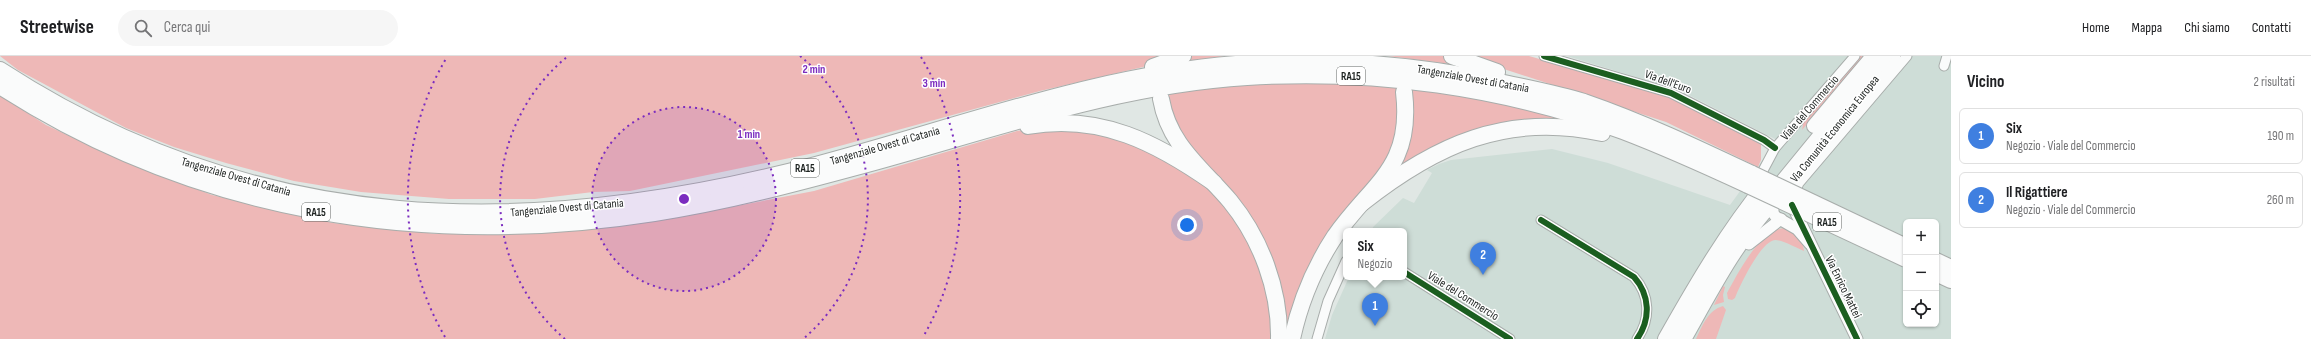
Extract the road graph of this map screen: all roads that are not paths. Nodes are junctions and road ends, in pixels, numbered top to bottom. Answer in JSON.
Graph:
{"nodes":[{"id":1,"x":1183,"y":56,"type":"edge"},
{"id":2,"x":1452,"y":56,"type":"edge"},
{"id":3,"x":1544,"y":56,"type":"edge"},
{"id":4,"x":1855,"y":56,"type":"edge"},
{"id":5,"x":1872,"y":56,"type":"edge"},
{"id":6,"x":1885,"y":56,"type":"edge"},
{"id":7,"x":1895,"y":56,"type":"edge"},
{"id":8,"x":1907,"y":56,"type":"edge"},
{"id":9,"x":1947,"y":56,"type":"edge"},
{"id":10,"x":1944,"y":66,"type":"dead end"},
{"id":11,"x":0,"y":70,"type":"edge"},
{"id":12,"x":0,"y":86,"type":"edge"},
{"id":13,"x":1404,"y":92,"type":"dead end"},
{"id":14,"x":1161,"y":99,"type":"dead end"},
{"id":15,"x":1580,"y":101,"type":"junction"},
{"id":16,"x":952,"y":126,"type":"junction"},
{"id":17,"x":944,"y":141,"type":"junction"},
{"id":18,"x":1775,"y":148,"type":"junction"},
{"id":19,"x":1750,"y":179,"type":"junction"},
{"id":20,"x":1214,"y":183,"type":"junction"},
{"id":21,"x":1362,"y":203,"type":"junction"},
{"id":22,"x":1775,"y":203,"type":"junction"},
{"id":23,"x":1791,"y":204,"type":"junction"},
{"id":24,"x":1749,"y":205,"type":"junction"},
{"id":25,"x":1541,"y":220,"type":"dead end"},
{"id":26,"x":1781,"y":220,"type":"junction"},
{"id":27,"x":1810,"y":244,"type":"junction"},
{"id":28,"x":1903,"y":246,"type":"edge"},
{"id":29,"x":1903,"y":257,"type":"edge"},
{"id":30,"x":1939,"y":262,"type":"edge"},
{"id":31,"x":1343,"y":267,"type":"edge"},
{"id":32,"x":1951,"y":268,"type":"edge"},
{"id":33,"x":1407,"y":274,"type":"edge"},
{"id":34,"x":1939,"y":274,"type":"edge"},
{"id":35,"x":1951,"y":280,"type":"edge"},
{"id":36,"x":1709,"y":300,"type":"junction"},
{"id":37,"x":1682,"y":308,"type":"junction"},
{"id":38,"x":1279,"y":339,"type":"edge"},
{"id":39,"x":1292,"y":339,"type":"edge"},
{"id":40,"x":1318,"y":339,"type":"edge"},
{"id":41,"x":1510,"y":339,"type":"edge"},
{"id":42,"x":1637,"y":339,"type":"edge"},
{"id":43,"x":1661,"y":339,"type":"edge"},
{"id":44,"x":1666,"y":339,"type":"edge"},
{"id":45,"x":1678,"y":339,"type":"edge"},
{"id":46,"x":1686,"y":339,"type":"edge"},
{"id":47,"x":1857,"y":339,"type":"edge"}],
"edges":[{"from":1,"to":16,"type":"highway"},
{"from":2,"to":15,"type":"highway"},
{"from":3,"to":18,"type":"street","name":"Via dell'Euro"},
{"from":4,"to":18,"type":"street","name":"Viale del Commercio"},
{"from":5,"to":24,"type":"main road"},
{"from":6,"to":45,"type":"main road"},
{"from":7,"to":22,"type":"street","name":"Via Comunità Economica Europea"},
{"from":8,"to":23,"type":"street"},
{"from":9,"to":10,"type":"street"},
{"from":11,"to":16,"type":"highway","name":"Tangenziale Ovest di Catania","number":"RA15"},
{"from":12,"to":17,"type":"highway","name":"Tangenziale Ovest di Catania","number":"RA15"},
{"from":13,"to":21,"type":"highway"},
{"from":14,"to":20,"type":"highway"},
{"from":15,"to":16,"type":"highway","name":"Tangenziale Ovest di Catania","number":"RA15"},
{"from":15,"to":19,"type":"highway","name":"Tangenziale Ovest di Catania","number":"RA15"},
{"from":17,"to":19,"type":"highway","name":"Tangenziale Ovest di Catania","number":"RA15"},
{"from":17,"to":20,"type":"highway"},
{"from":18,"to":24,"type":"street","name":"Viale del Commercio"},
{"from":19,"to":21,"type":"highway"},
{"from":19,"to":28,"type":"highway","number":"RA15","bridge":true},
{"from":19,"to":29,"type":"highway","number":"RA15","bridge":true},
{"from":20,"to":38,"type":"highway"},
{"from":21,"to":39,"type":"highway"},
{"from":22,"to":23,"type":"street"},
{"from":22,"to":26,"type":"street"},
{"from":22,"to":36,"type":"street","name":"Via Comunità Economica Europea"},
{"from":23,"to":26,"type":"street"},
{"from":23,"to":27,"type":"street"},
{"from":24,"to":37,"type":"main road"},
{"from":25,"to":42,"type":"street"},
{"from":26,"to":27,"type":"street"},
{"from":26,"to":36,"type":"street"},
{"from":27,"to":47,"type":"street","name":"Via Enrico Mattei"},
{"from":30,"to":32,"type":"highway"},
{"from":31,"to":40,"type":"street"},
{"from":33,"to":41,"type":"street","name":"Viale del Commercio"},
{"from":34,"to":35,"type":"highway"},
{"from":36,"to":46,"type":"street"},
{"from":37,"to":43,"type":"street"},
{"from":37,"to":44,"type":"main road"}]}
